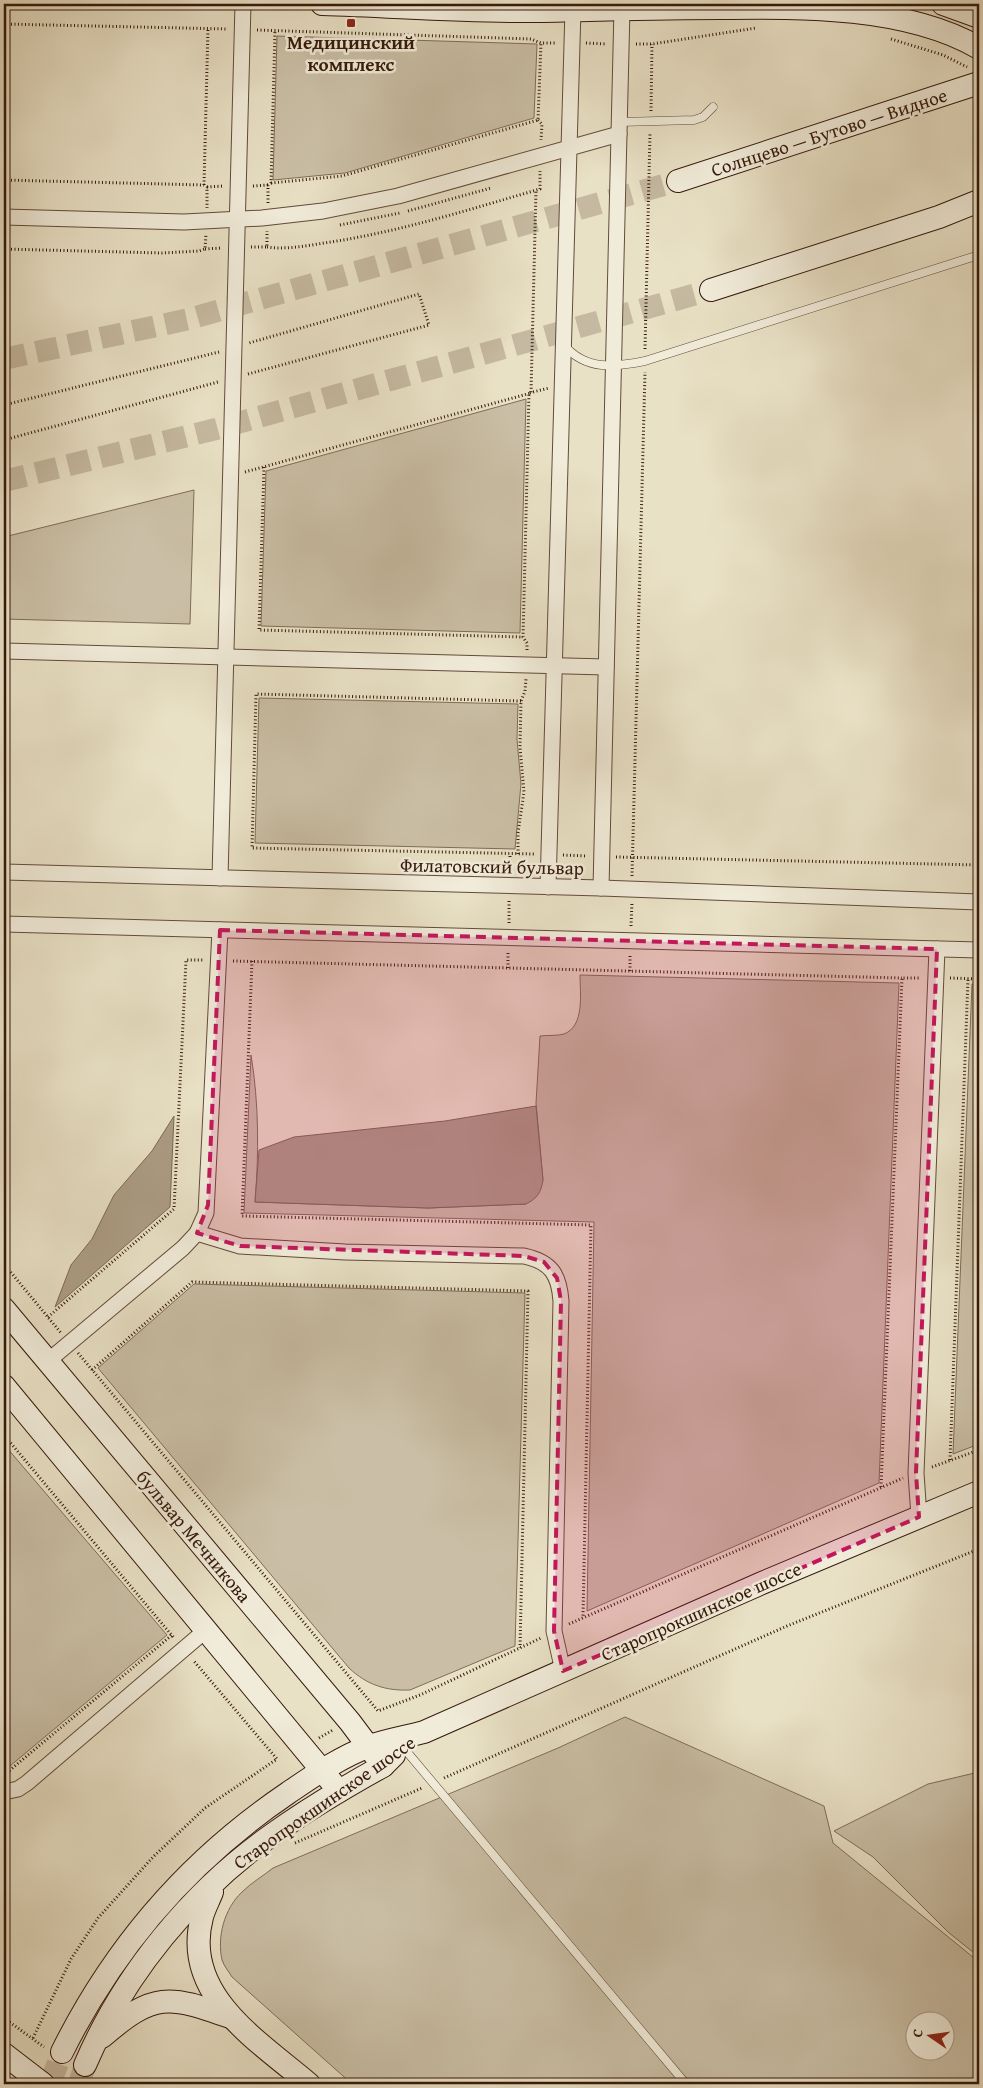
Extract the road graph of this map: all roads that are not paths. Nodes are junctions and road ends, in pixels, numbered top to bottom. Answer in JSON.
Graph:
{"nodes":[{"id":1,"x":243,"y":4,"type":"edge"},
{"id":2,"x":322,"y":4,"type":"edge"},
{"id":3,"x":943,"y":4,"type":"edge"},
{"id":4,"x":588,"y":7,"type":"edge"},
{"id":5,"x":622,"y":8,"type":"junction"},
{"id":6,"x":979,"y":17,"type":"edge"},
{"id":7,"x":975,"y":46,"type":"edge"},
{"id":8,"x":974,"y":76,"type":"edge"},
{"id":9,"x":713,"y":107,"type":"dead end"},
{"id":10,"x":619,"y":128,"type":"junction"},
{"id":11,"x":569,"y":149,"type":"junction"},
{"id":12,"x":678,"y":181,"type":"tunnel mouth"},
{"id":13,"x":979,"y":201,"type":"edge"},
{"id":14,"x":979,"y":207,"type":"edge"},
{"id":15,"x":4,"y":217,"type":"edge"},
{"id":16,"x":939,"y":217,"type":"junction"},
{"id":17,"x":237,"y":220,"type":"junction"},
{"id":18,"x":979,"y":254,"type":"edge"},
{"id":19,"x":711,"y":290,"type":"tunnel mouth"},
{"id":20,"x":563,"y":344,"type":"junction"},
{"id":21,"x":614,"y":367,"type":"junction"},
{"id":22,"x":4,"y":651,"type":"edge"},
{"id":23,"x":226,"y":657,"type":"junction"},
{"id":24,"x":554,"y":665,"type":"junction"},
{"id":25,"x":606,"y":667,"type":"junction"},
{"id":26,"x":4,"y":872,"type":"edge"},
{"id":27,"x":220,"y":878,"type":"junction"},
{"id":28,"x":548,"y":887,"type":"junction"},
{"id":29,"x":601,"y":888,"type":"junction"},
{"id":30,"x":979,"y":902,"type":"edge"},
{"id":31,"x":4,"y":924,"type":"edge"},
{"id":32,"x":220,"y":930,"type":"junction"},
{"id":33,"x":938,"y":949,"type":"junction"},
{"id":34,"x":979,"y":950,"type":"edge"},
{"id":35,"x":197,"y":1233,"type":"junction"},
{"id":36,"x":4,"y":1309,"type":"edge"},
{"id":37,"x":48,"y":1362,"type":"junction"},
{"id":38,"x":6,"y":1394,"type":"edge"},
{"id":39,"x":979,"y":1492,"type":"edge"},
{"id":40,"x":919,"y":1517,"type":"junction"},
{"id":41,"x":206,"y":1630,"type":"junction"},
{"id":42,"x":563,"y":1671,"type":"junction"},
{"id":43,"x":424,"y":1732,"type":"junction"},
{"id":44,"x":369,"y":1746,"type":"junction"},
{"id":45,"x":402,"y":1746,"type":"junction"},
{"id":46,"x":383,"y":1766,"type":"junction"},
{"id":47,"x":322,"y":1770,"type":"junction"},
{"id":48,"x":339,"y":1791,"type":"junction"},
{"id":49,"x":4,"y":1792,"type":"edge"},
{"id":50,"x":218,"y":1878,"type":"junction"},
{"id":51,"x":230,"y":2017,"type":"junction"},
{"id":52,"x":62,"y":2052,"type":"tunnel mouth"},
{"id":53,"x":4,"y":2054,"type":"edge"},
{"id":54,"x":43,"y":2084,"type":"edge"},
{"id":55,"x":309,"y":2084,"type":"edge"},
{"id":56,"x":686,"y":2084,"type":"edge"}],
"edges":[{"from":1,"to":17,"type":"street"},
{"from":2,"to":4,"type":"street"},
{"from":3,"to":6,"type":"street"},
{"from":4,"to":5,"type":"street"},
{"from":4,"to":11,"type":"street"},
{"from":5,"to":7,"type":"street"},
{"from":5,"to":10,"type":"street"},
{"from":8,"to":12,"type":"street","name":"Солнцево — Бутово — Видное"},
{"from":9,"to":10,"type":"lane"},
{"from":10,"to":11,"type":"street"},
{"from":10,"to":21,"type":"street"},
{"from":11,"to":17,"type":"street"},
{"from":11,"to":20,"type":"street"},
{"from":13,"to":16,"type":"street"},
{"from":14,"to":16,"type":"street"},
{"from":15,"to":17,"type":"street"},
{"from":16,"to":19,"type":"street"},
{"from":17,"to":23,"type":"street"},
{"from":18,"to":21,"type":"lane"},
{"from":20,"to":21,"type":"lane"},
{"from":20,"to":24,"type":"street"},
{"from":21,"to":25,"type":"street"},
{"from":22,"to":23,"type":"street"},
{"from":23,"to":24,"type":"street"},
{"from":23,"to":27,"type":"street"},
{"from":24,"to":25,"type":"street"},
{"from":24,"to":28,"type":"street"},
{"from":25,"to":29,"type":"street"},
{"from":26,"to":27,"type":"street","name":"Филатовский бульвар"},
{"from":27,"to":28,"type":"street","name":"Филатовский бульвар"},
{"from":28,"to":29,"type":"street","name":"Филатовский бульвар"},
{"from":29,"to":30,"type":"street","name":"Филатовский бульвар"},
{"from":31,"to":32,"type":"street"},
{"from":32,"to":33,"type":"street"},
{"from":32,"to":35,"type":"street"},
{"from":33,"to":34,"type":"street"},
{"from":33,"to":40,"type":"street"},
{"from":35,"to":37,"type":"street"},
{"from":35,"to":42,"type":"street"},
{"from":36,"to":37,"type":"street","name":"бульвар Мечникова"},
{"from":37,"to":44,"type":"street","name":"бульвар Мечникова"},
{"from":38,"to":41,"type":"street"},
{"from":39,"to":40,"type":"street","name":"Старопрокшинское шоссе"},
{"from":40,"to":42,"type":"street","name":"Старопрокшинское шоссе"},
{"from":41,"to":47,"type":"street"},
{"from":41,"to":49,"type":"street"},
{"from":42,"to":43,"type":"street","name":"Старопрокшинское шоссе"},
{"from":43,"to":44,"type":"street","name":"Старопрокшинское шоссе"},
{"from":43,"to":45,"type":"street","name":"Старопрокшинское шоссе"},
{"from":44,"to":46,"type":"street","name":"бульвар Мечникова"},
{"from":44,"to":47,"type":"street","name":"Старопрокшинское шоссе"},
{"from":45,"to":46,"type":"street","name":"Старопрокшинское шоссе"},
{"from":45,"to":56,"type":"lane"},
{"from":46,"to":48,"type":"street","name":"Старопрокшинское шоссе"},
{"from":47,"to":48,"type":"street"},
{"from":47,"to":52,"type":"street","name":"Старопрокшинское шоссе"},
{"from":48,"to":50,"type":"street","name":"Старопрокшинское шоссе"},
{"from":50,"to":51,"type":"street"},
{"from":50,"to":51,"type":"street","name":"Старопрокшинское шоссе"},
{"from":51,"to":55,"type":"street"},
{"from":53,"to":54,"type":"street"}]}
